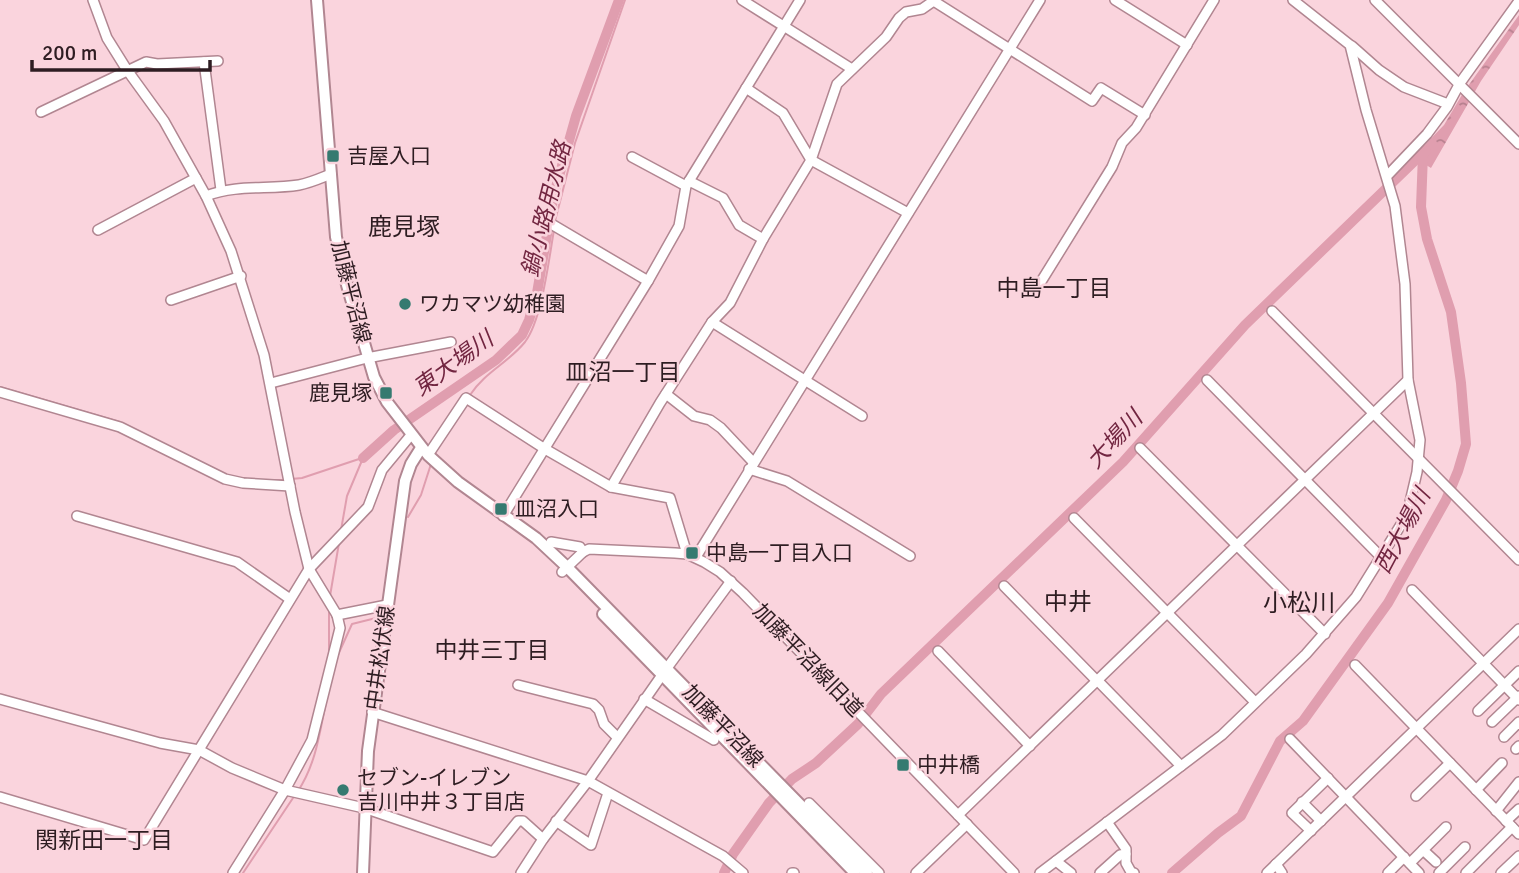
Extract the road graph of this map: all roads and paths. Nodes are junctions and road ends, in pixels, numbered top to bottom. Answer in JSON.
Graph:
{"nodes":[{"id":1,"x":93,"y":0,"type":"edge"},
{"id":2,"x":317,"y":0,"type":"edge"},
{"id":3,"x":742,"y":0,"type":"edge"},
{"id":4,"x":800,"y":0,"type":"edge"},
{"id":5,"x":1040,"y":0,"type":"edge"},
{"id":6,"x":1115,"y":0,"type":"edge"},
{"id":7,"x":1214,"y":0,"type":"edge"},
{"id":8,"x":1293,"y":0,"type":"edge"},
{"id":9,"x":1375,"y":0,"type":"edge"},
{"id":10,"x":932,"y":1,"type":"edge"},
{"id":11,"x":1519,"y":1,"type":"edge"},
{"id":12,"x":784,"y":27,"type":"junction"},
{"id":13,"x":1187,"y":45,"type":"junction"},
{"id":14,"x":1350,"y":45,"type":"junction"},
{"id":15,"x":1009,"y":51,"type":"junction"},
{"id":16,"x":218,"y":61,"type":"dead end"},
{"id":17,"x":204,"y":62,"type":"junction"},
{"id":18,"x":852,"y":69,"type":"junction"},
{"id":19,"x":127,"y":70,"type":"junction"},
{"id":20,"x":1461,"y":85,"type":"junction"},
{"id":21,"x":746,"y":88,"type":"junction"},
{"id":22,"x":1448,"y":104,"type":"junction"},
{"id":23,"x":41,"y":112,"type":"dead end"},
{"id":24,"x":1144,"y":115,"type":"junction"},
{"id":25,"x":1519,"y":145,"type":"edge"},
{"id":26,"x":632,"y":157,"type":"dead end"},
{"id":27,"x":811,"y":160,"type":"junction"},
{"id":28,"x":331,"y":174,"type":"junction"},
{"id":29,"x":1387,"y":176,"type":"junction"},
{"id":30,"x":196,"y":177,"type":"junction"},
{"id":31,"x":688,"y":183,"type":"junction"},
{"id":32,"x":221,"y":190,"type":"junction"},
{"id":33,"x":206,"y":196,"type":"junction"},
{"id":34,"x":908,"y":213,"type":"junction"},
{"id":35,"x":553,"y":225,"type":"dead end"},
{"id":36,"x":98,"y":230,"type":"dead end"},
{"id":37,"x":763,"y":239,"type":"junction"},
{"id":38,"x":241,"y":276,"type":"junction"},
{"id":39,"x":649,"y":281,"type":"junction"},
{"id":40,"x":1034,"y":293,"type":"dead end"},
{"id":41,"x":171,"y":300,"type":"dead end"},
{"id":42,"x":1272,"y":311,"type":"dead end"},
{"id":43,"x":712,"y":322,"type":"junction"},
{"id":44,"x":451,"y":342,"type":"dead end"},
{"id":45,"x":367,"y":358,"type":"junction"},
{"id":46,"x":805,"y":379,"type":"junction"},
{"id":47,"x":1207,"y":380,"type":"dead end"},
{"id":48,"x":1408,"y":380,"type":"junction"},
{"id":49,"x":271,"y":383,"type":"junction"},
{"id":50,"x":0,"y":392,"type":"edge"},
{"id":51,"x":666,"y":394,"type":"junction"},
{"id":52,"x":1373,"y":413,"type":"junction"},
{"id":53,"x":862,"y":416,"type":"dead end"},
{"id":54,"x":411,"y":435,"type":"junction"},
{"id":55,"x":1140,"y":448,"type":"dead end"},
{"id":56,"x":545,"y":449,"type":"junction"},
{"id":57,"x":424,"y":452,"type":"junction"},
{"id":58,"x":1419,"y":458,"type":"junction"},
{"id":59,"x":751,"y":466,"type":"junction"},
{"id":60,"x":1305,"y":479,"type":"junction"},
{"id":61,"x":290,"y":486,"type":"junction"},
{"id":62,"x":611,"y":487,"type":"junction"},
{"id":63,"x":77,"y":516,"type":"dead end"},
{"id":64,"x":503,"y":516,"type":"junction"},
{"id":65,"x":1074,"y":518,"type":"dead end"},
{"id":66,"x":551,"y":542,"type":"dead end"},
{"id":67,"x":1236,"y":544,"type":"junction"},
{"id":68,"x":583,"y":552,"type":"junction"},
{"id":69,"x":692,"y":556,"type":"junction"},
{"id":70,"x":910,"y":556,"type":"dead end"},
{"id":71,"x":1382,"y":558,"type":"junction"},
{"id":72,"x":1519,"y":560,"type":"edge"},
{"id":73,"x":309,"y":569,"type":"junction"},
{"id":74,"x":565,"y":570,"type":"junction"},
{"id":75,"x":731,"y":581,"type":"junction"},
{"id":76,"x":1004,"y":586,"type":"dead end"},
{"id":77,"x":1412,"y":590,"type":"dead end"},
{"id":78,"x":290,"y":599,"type":"junction"},
{"id":79,"x":387,"y":605,"type":"junction"},
{"id":80,"x":1167,"y":612,"type":"junction"},
{"id":81,"x":337,"y":615,"type":"junction"},
{"id":82,"x":1519,"y":629,"type":"edge"},
{"id":83,"x":1325,"y":634,"type":"junction"},
{"id":84,"x":938,"y":651,"type":"dead end"},
{"id":85,"x":1484,"y":663,"type":"junction"},
{"id":86,"x":1355,"y":665,"type":"dead end"},
{"id":87,"x":1519,"y":671,"type":"edge"},
{"id":88,"x":665,"y":672,"type":"junction"},
{"id":89,"x":1097,"y":680,"type":"junction"},
{"id":90,"x":518,"y":685,"type":"dead end"},
{"id":91,"x":1504,"y":685,"type":"junction"},
{"id":92,"x":1518,"y":698,"type":"edge"},
{"id":93,"x":0,"y":699,"type":"edge"},
{"id":94,"x":644,"y":699,"type":"junction"},
{"id":95,"x":1255,"y":702,"type":"junction"},
{"id":96,"x":1478,"y":711,"type":"dead end"},
{"id":97,"x":372,"y":712,"type":"junction"},
{"id":98,"x":1492,"y":722,"type":"dead end"},
{"id":99,"x":1519,"y":722,"type":"edge"},
{"id":100,"x":1417,"y":728,"type":"junction"},
{"id":101,"x":617,"y":737,"type":"junction"},
{"id":102,"x":1504,"y":737,"type":"dead end"},
{"id":103,"x":1290,"y":739,"type":"dead end"},
{"id":104,"x":715,"y":740,"type":"dead end"},
{"id":105,"x":1030,"y":746,"type":"junction"},
{"id":106,"x":199,"y":750,"type":"junction"},
{"id":107,"x":1450,"y":763,"type":"junction"},
{"id":108,"x":1502,"y":763,"type":"dead end"},
{"id":109,"x":1181,"y":766,"type":"junction"},
{"id":110,"x":1328,"y":778,"type":"junction"},
{"id":111,"x":587,"y":781,"type":"junction"},
{"id":112,"x":1519,"y":782,"type":"edge"},
{"id":113,"x":285,"y":790,"type":"junction"},
{"id":114,"x":1476,"y":790,"type":"junction"},
{"id":115,"x":608,"y":793,"type":"junction"},
{"id":116,"x":1416,"y":796,"type":"dead end"},
{"id":117,"x":0,"y":797,"type":"edge"},
{"id":118,"x":787,"y":797,"type":"junction"},
{"id":119,"x":1346,"y":797,"type":"junction"},
{"id":120,"x":1302,"y":802,"type":"junction"},
{"id":121,"x":809,"y":803,"type":"dead end"},
{"id":122,"x":364,"y":808,"type":"junction"},
{"id":123,"x":1519,"y":809,"type":"edge"},
{"id":124,"x":1496,"y":811,"type":"junction"},
{"id":125,"x":957,"y":815,"type":"junction"},
{"id":126,"x":556,"y":821,"type":"junction"},
{"id":127,"x":1321,"y":821,"type":"junction"},
{"id":128,"x":1107,"y":822,"type":"junction"},
{"id":129,"x":967,"y":824,"type":"junction"},
{"id":130,"x":1446,"y":827,"type":"dead end"},
{"id":131,"x":1512,"y":827,"type":"edge"},
{"id":132,"x":1311,"y":831,"type":"junction"},
{"id":133,"x":543,"y":839,"type":"junction"},
{"id":134,"x":1465,"y":847,"type":"dead end"},
{"id":135,"x":1423,"y":850,"type":"junction"},
{"id":136,"x":1126,"y":853,"type":"junction"},
{"id":137,"x":1519,"y":856,"type":"edge"},
{"id":138,"x":1407,"y":860,"type":"junction"},
{"id":139,"x":1056,"y":861,"type":"junction"},
{"id":140,"x":1436,"y":862,"type":"dead end"},
{"id":141,"x":1276,"y":864,"type":"junction"},
{"id":142,"x":233,"y":873,"type":"edge"},
{"id":143,"x":363,"y":873,"type":"edge"},
{"id":144,"x":521,"y":873,"type":"edge"},
{"id":145,"x":743,"y":873,"type":"edge"},
{"id":146,"x":855,"y":873,"type":"edge"},
{"id":147,"x":867,"y":873,"type":"edge"},
{"id":148,"x":879,"y":873,"type":"edge"},
{"id":149,"x":916,"y":873,"type":"edge"},
{"id":150,"x":1014,"y":873,"type":"edge"},
{"id":151,"x":1040,"y":873,"type":"edge"},
{"id":152,"x":1071,"y":873,"type":"edge"},
{"id":153,"x":1100,"y":873,"type":"edge"},
{"id":154,"x":1134,"y":873,"type":"edge"},
{"id":155,"x":1267,"y":873,"type":"edge"},
{"id":156,"x":1282,"y":873,"type":"edge"},
{"id":157,"x":1388,"y":873,"type":"edge"},
{"id":158,"x":1419,"y":873,"type":"edge"},
{"id":159,"x":1440,"y":873,"type":"edge"},
{"id":160,"x":1466,"y":873,"type":"edge"},
{"id":161,"x":1501,"y":873,"type":"edge"}],
"edges":[{"from":1,"to":19,"type":"street"},
{"from":2,"to":28,"type":"main road","name":"加藤平沼線"},
{"from":3,"to":12,"type":"street"},
{"from":4,"to":12,"type":"street"},
{"from":5,"to":15,"type":"street"},
{"from":6,"to":13,"type":"street"},
{"from":7,"to":13,"type":"street"},
{"from":8,"to":14,"type":"street"},
{"from":9,"to":20,"type":"street"},
{"from":10,"to":15,"type":"street"},
{"from":10,"to":18,"type":"street"},
{"from":11,"to":20,"type":"street"},
{"from":12,"to":18,"type":"street"},
{"from":12,"to":21,"type":"street"},
{"from":13,"to":24,"type":"street"},
{"from":14,"to":22,"type":"street"},
{"from":14,"to":29,"type":"street"},
{"from":15,"to":24,"type":"street"},
{"from":15,"to":34,"type":"street"},
{"from":16,"to":17,"type":"street"},
{"from":17,"to":19,"type":"street"},
{"from":17,"to":32,"type":"street"},
{"from":18,"to":27,"type":"street"},
{"from":19,"to":23,"type":"street"},
{"from":19,"to":30,"type":"street"},
{"from":20,"to":22,"type":"street"},
{"from":20,"to":25,"type":"street"},
{"from":21,"to":27,"type":"street"},
{"from":21,"to":31,"type":"street"},
{"from":22,"to":29,"type":"street"},
{"from":24,"to":40,"type":"street"},
{"from":26,"to":31,"type":"street"},
{"from":27,"to":34,"type":"street"},
{"from":27,"to":37,"type":"street"},
{"from":28,"to":32,"type":"street"},
{"from":28,"to":45,"type":"main road","name":"加藤平沼線"},
{"from":29,"to":48,"type":"street"},
{"from":30,"to":33,"type":"street"},
{"from":30,"to":36,"type":"street"},
{"from":31,"to":37,"type":"street"},
{"from":31,"to":39,"type":"street"},
{"from":32,"to":33,"type":"street"},
{"from":33,"to":38,"type":"street"},
{"from":34,"to":46,"type":"street"},
{"from":35,"to":39,"type":"street"},
{"from":37,"to":43,"type":"street"},
{"from":38,"to":41,"type":"street"},
{"from":38,"to":49,"type":"street"},
{"from":39,"to":56,"type":"street"},
{"from":42,"to":52,"type":"street"},
{"from":43,"to":46,"type":"street"},
{"from":43,"to":51,"type":"street"},
{"from":44,"to":45,"type":"street"},
{"from":45,"to":49,"type":"street"},
{"from":45,"to":54,"type":"main road","name":"加藤平沼線"},
{"from":46,"to":53,"type":"street"},
{"from":46,"to":59,"type":"street"},
{"from":47,"to":60,"type":"street"},
{"from":48,"to":52,"type":"street"},
{"from":48,"to":58,"type":"street"},
{"from":49,"to":61,"type":"street"},
{"from":50,"to":61,"type":"street"},
{"from":51,"to":59,"type":"street"},
{"from":51,"to":62,"type":"street"},
{"from":52,"to":58,"type":"street"},
{"from":52,"to":60,"type":"street"},
{"from":54,"to":57,"type":"main road","name":"加藤平沼線"},
{"from":54,"to":73,"type":"street"},
{"from":55,"to":67,"type":"street"},
{"from":56,"to":57,"type":"street"},
{"from":56,"to":62,"type":"street"},
{"from":56,"to":64,"type":"street"},
{"from":57,"to":64,"type":"main road","name":"加藤平沼線"},
{"from":57,"to":79,"type":"main road","name":"中井松伏線"},
{"from":58,"to":71,"type":"street"},
{"from":58,"to":72,"type":"street"},
{"from":59,"to":69,"type":"street"},
{"from":59,"to":70,"type":"street"},
{"from":60,"to":67,"type":"street"},
{"from":60,"to":71,"type":"street"},
{"from":61,"to":73,"type":"street"},
{"from":62,"to":69,"type":"street"},
{"from":63,"to":78,"type":"street"},
{"from":64,"to":74,"type":"main road","name":"加藤平沼線"},
{"from":65,"to":80,"type":"street"},
{"from":66,"to":68,"type":"street"},
{"from":67,"to":80,"type":"street"},
{"from":67,"to":83,"type":"street"},
{"from":68,"to":69,"type":"street"},
{"from":68,"to":74,"type":"street"},
{"from":69,"to":75,"type":"street","name":"加藤平沼線旧道"},
{"from":71,"to":83,"type":"street"},
{"from":73,"to":78,"type":"street"},
{"from":73,"to":81,"type":"street"},
{"from":74,"to":88,"type":"main road","name":"加藤平沼線"},
{"from":75,"to":88,"type":"street"},
{"from":75,"to":125,"type":"street","name":"加藤平沼線旧道"},
{"from":76,"to":89,"type":"street"},
{"from":77,"to":85,"type":"street"},
{"from":78,"to":106,"type":"street"},
{"from":79,"to":81,"type":"street"},
{"from":79,"to":97,"type":"main road","name":"中井松伏線"},
{"from":80,"to":89,"type":"street"},
{"from":80,"to":95,"type":"street"},
{"from":81,"to":113,"type":"street"},
{"from":82,"to":85,"type":"street"},
{"from":83,"to":95,"type":"street"},
{"from":84,"to":105,"type":"street"},
{"from":85,"to":91,"type":"street"},
{"from":85,"to":100,"type":"street"},
{"from":86,"to":100,"type":"street"},
{"from":87,"to":91,"type":"street"},
{"from":88,"to":94,"type":"street"},
{"from":88,"to":118,"type":"main road","name":"加藤平沼線"},
{"from":89,"to":105,"type":"street"},
{"from":89,"to":109,"type":"street"},
{"from":90,"to":101,"type":"street"},
{"from":91,"to":92,"type":"street"},
{"from":91,"to":96,"type":"street"},
{"from":92,"to":98,"type":"street"},
{"from":93,"to":106,"type":"street"},
{"from":94,"to":101,"type":"street"},
{"from":94,"to":104,"type":"street"},
{"from":95,"to":109,"type":"street"},
{"from":97,"to":111,"type":"street"},
{"from":97,"to":122,"type":"main road","name":"中井松伏線"},
{"from":99,"to":102,"type":"street"},
{"from":100,"to":107,"type":"street"},
{"from":100,"to":119,"type":"street"},
{"from":101,"to":111,"type":"street"},
{"from":103,"to":110,"type":"street"},
{"from":105,"to":125,"type":"street"},
{"from":106,"to":113,"type":"street"},
{"from":106,"to":117,"type":"street"},
{"from":107,"to":114,"type":"street"},
{"from":107,"to":116,"type":"street"},
{"from":108,"to":114,"type":"street"},
{"from":109,"to":128,"type":"street"},
{"from":110,"to":119,"type":"street"},
{"from":110,"to":120,"type":"street"},
{"from":111,"to":115,"type":"street"},
{"from":111,"to":126,"type":"street"},
{"from":112,"to":124,"type":"street"},
{"from":113,"to":122,"type":"street"},
{"from":113,"to":142,"type":"street"},
{"from":114,"to":124,"type":"street"},
{"from":115,"to":126,"type":"street"},
{"from":115,"to":145,"type":"street"},
{"from":118,"to":146,"type":"main road","name":"加藤平沼線"},
{"from":118,"to":147,"type":"main road","name":"加藤平沼線"},
{"from":119,"to":127,"type":"street"},
{"from":119,"to":138,"type":"street"},
{"from":120,"to":127,"type":"street"},
{"from":120,"to":132,"type":"street"},
{"from":121,"to":148,"type":"street"},
{"from":122,"to":133,"type":"street"},
{"from":122,"to":143,"type":"main road","name":"中井松伏線"},
{"from":123,"to":131,"type":"street"},
{"from":124,"to":131,"type":"street"},
{"from":125,"to":129,"type":"street","name":"加藤平沼線旧道"},
{"from":126,"to":133,"type":"street"},
{"from":127,"to":132,"type":"street"},
{"from":128,"to":136,"type":"street"},
{"from":128,"to":139,"type":"street"},
{"from":129,"to":149,"type":"street"},
{"from":129,"to":150,"type":"street","name":"加藤平沼線旧道"},
{"from":130,"to":135,"type":"street"},
{"from":131,"to":160,"type":"street"},
{"from":132,"to":141,"type":"street"},
{"from":133,"to":144,"type":"street"},
{"from":134,"to":159,"type":"street"},
{"from":135,"to":138,"type":"street"},
{"from":135,"to":140,"type":"street"},
{"from":136,"to":153,"type":"street"},
{"from":136,"to":154,"type":"street"},
{"from":137,"to":161,"type":"street"},
{"from":138,"to":157,"type":"street"},
{"from":138,"to":158,"type":"street"},
{"from":139,"to":151,"type":"street"},
{"from":139,"to":152,"type":"street"},
{"from":141,"to":155,"type":"street"},
{"from":141,"to":156,"type":"street"}]}
